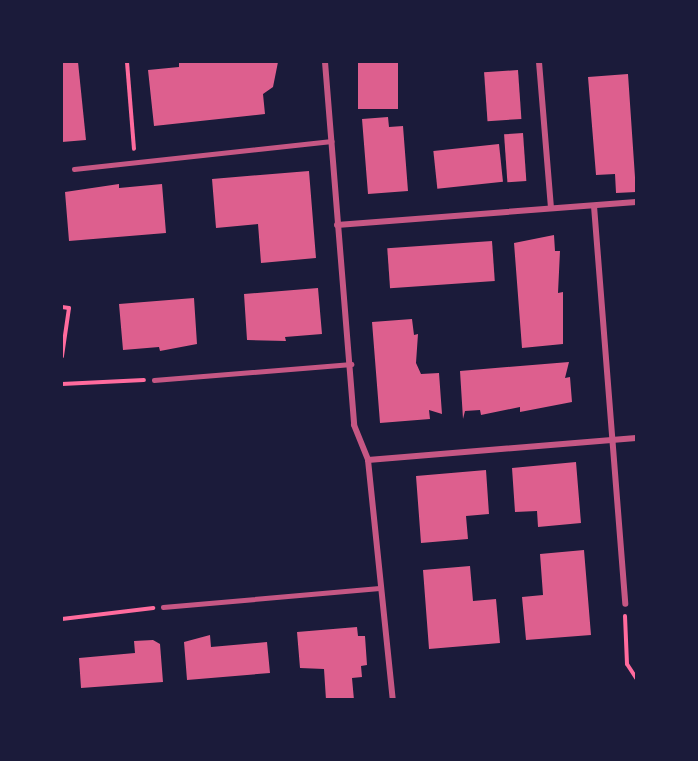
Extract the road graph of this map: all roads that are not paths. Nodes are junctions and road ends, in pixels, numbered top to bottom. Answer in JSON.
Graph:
{"nodes":[{"id":1,"x":325,"y":62,"type":"edge"},
{"id":2,"x":539,"y":62,"type":"edge"},
{"id":3,"x":331,"y":141,"type":"junction"},
{"id":4,"x":74,"y":169,"type":"dead end"},
{"id":5,"x":636,"y":202,"type":"edge"},
{"id":6,"x":594,"y":206,"type":"junction"},
{"id":7,"x":551,"y":208,"type":"junction"},
{"id":8,"x":337,"y":225,"type":"junction"},
{"id":9,"x":351,"y":364,"type":"junction"},
{"id":10,"x":154,"y":380,"type":"road end"},
{"id":11,"x":636,"y":438,"type":"edge"},
{"id":12,"x":612,"y":440,"type":"junction"},
{"id":13,"x":368,"y":460,"type":"junction"},
{"id":14,"x":379,"y":588,"type":"junction"},
{"id":15,"x":625,"y":604,"type":"road end"},
{"id":16,"x":163,"y":607,"type":"road end"},
{"id":17,"x":393,"y":699,"type":"edge"}],
"edges":[{"from":1,"to":3,"type":"street"},
{"from":2,"to":7,"type":"street"},
{"from":3,"to":4,"type":"lane"},
{"from":3,"to":8,"type":"street"},
{"from":5,"to":6,"type":"street"},
{"from":6,"to":7,"type":"street"},
{"from":6,"to":12,"type":"street"},
{"from":7,"to":8,"type":"street"},
{"from":8,"to":9,"type":"street"},
{"from":9,"to":10,"type":"lane"},
{"from":9,"to":13,"type":"street"},
{"from":11,"to":12,"type":"street"},
{"from":12,"to":13,"type":"street"},
{"from":12,"to":15,"type":"street"},
{"from":13,"to":14,"type":"street"},
{"from":14,"to":16,"type":"lane"},
{"from":14,"to":17,"type":"street"}]}
